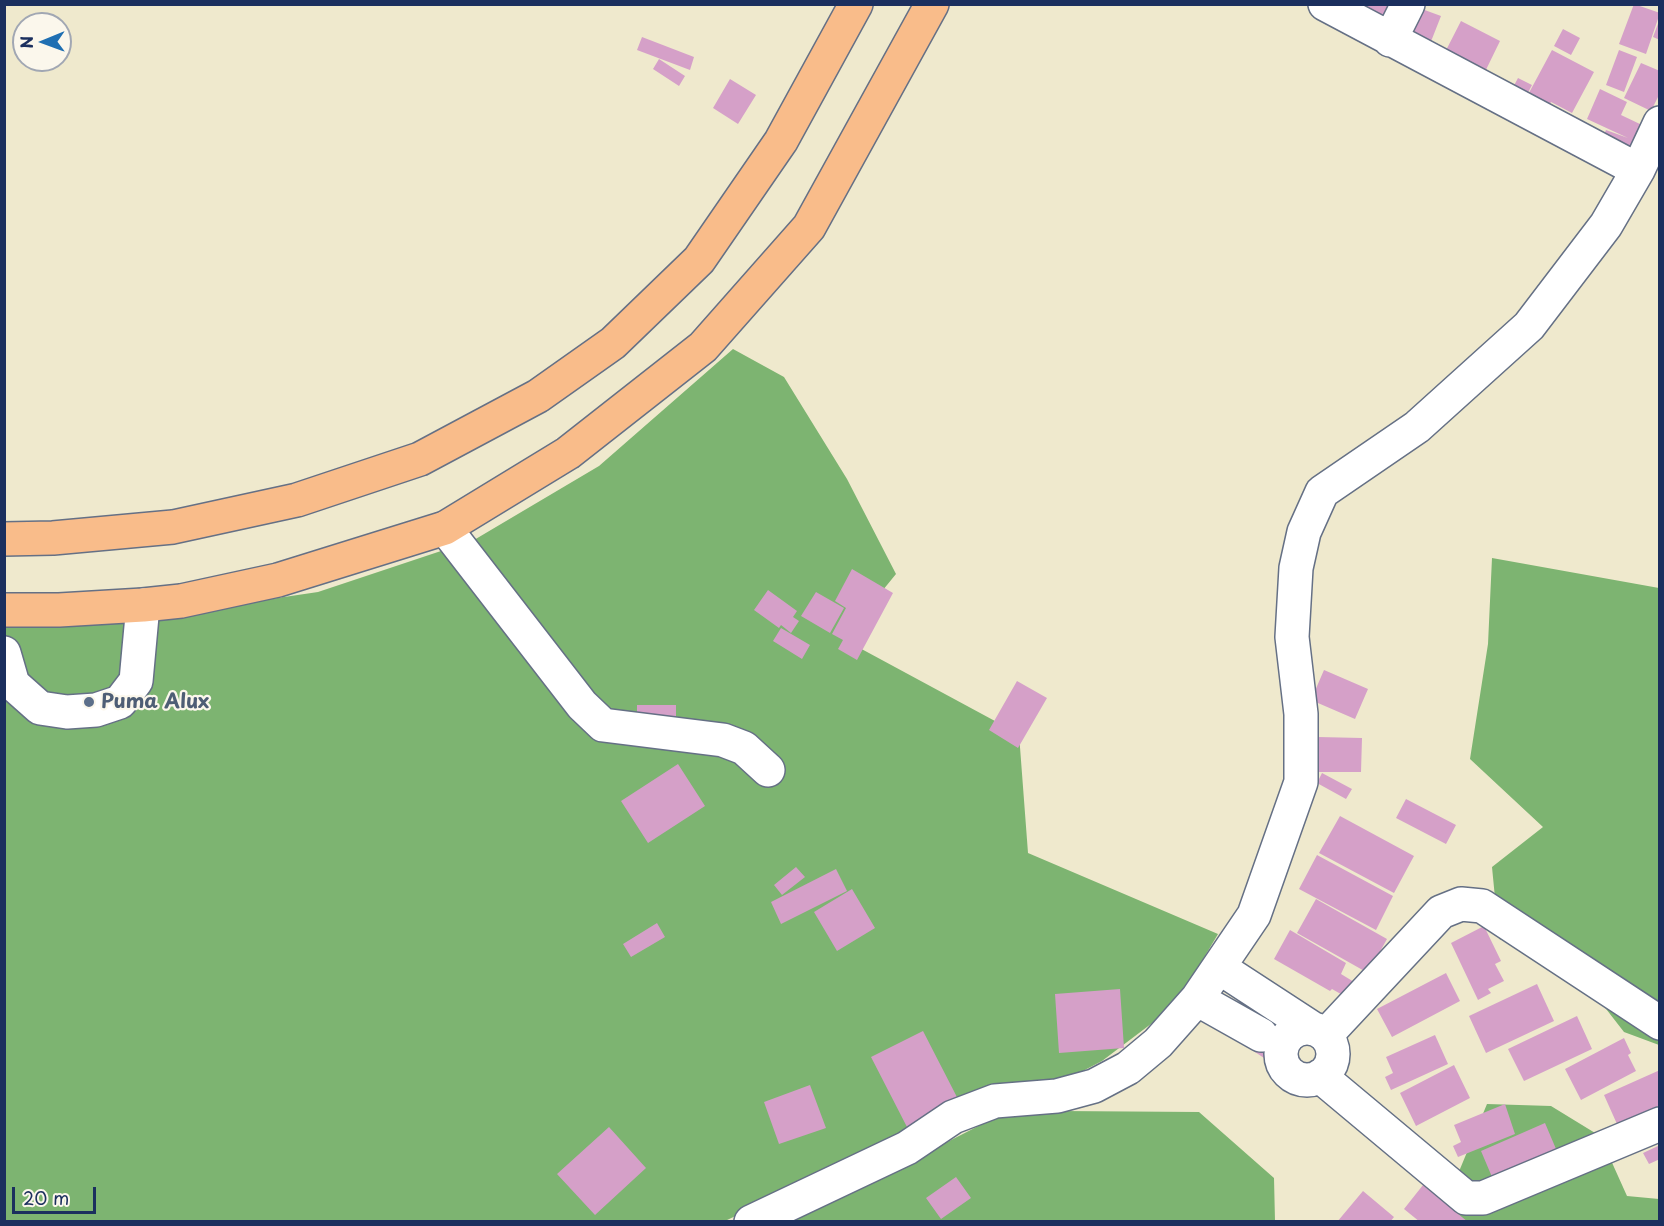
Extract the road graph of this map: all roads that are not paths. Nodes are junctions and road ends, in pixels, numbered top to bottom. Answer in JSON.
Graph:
{"nodes":[{"id":1,"x":856,"y":4,"type":"edge"},
{"id":2,"x":932,"y":4,"type":"edge"},
{"id":3,"x":1326,"y":4,"type":"edge"},
{"id":4,"x":1408,"y":4,"type":"edge"},
{"id":5,"x":1390,"y":40,"type":"junction"},
{"id":6,"x":1659,"y":123,"type":"edge"},
{"id":7,"x":1638,"y":170,"type":"junction"},
{"id":8,"x":445,"y":528,"type":"junction"},
{"id":9,"x":4,"y":538,"type":"edge"},
{"id":10,"x":143,"y":605,"type":"junction"},
{"id":11,"x":4,"y":610,"type":"edge"},
{"id":12,"x":4,"y":653,"type":"edge"},
{"id":13,"x":768,"y":770,"type":"dead end"},
{"id":14,"x":1220,"y":968,"type":"junction"},
{"id":15,"x":1197,"y":999,"type":"junction"},
{"id":16,"x":1659,"y":1023,"type":"edge"},
{"id":17,"x":1319,"y":1032,"type":"junction"},
{"id":18,"x":1272,"y":1041,"type":"junction"},
{"id":19,"x":1320,"y":1076,"type":"junction"},
{"id":20,"x":1659,"y":1124,"type":"edge"},
{"id":21,"x":751,"y":1221,"type":"edge"}],
"edges":[{"from":1,"to":9,"type":"highway"},
{"from":2,"to":8,"type":"highway"},
{"from":3,"to":5,"type":"street"},
{"from":4,"to":5,"type":"street"},
{"from":5,"to":7,"type":"street"},
{"from":6,"to":7,"type":"street"},
{"from":7,"to":14,"type":"street"},
{"from":8,"to":10,"type":"highway"},
{"from":8,"to":13,"type":"street"},
{"from":10,"to":11,"type":"highway"},
{"from":10,"to":12,"type":"street"},
{"from":14,"to":15,"type":"street"},
{"from":14,"to":17,"type":"street"},
{"from":15,"to":18,"type":"street"},
{"from":15,"to":21,"type":"street"},
{"from":16,"to":17,"type":"street"},
{"from":17,"to":18,"type":"street"},
{"from":17,"to":19,"type":"street"},
{"from":18,"to":19,"type":"street"},
{"from":19,"to":20,"type":"street"}]}
